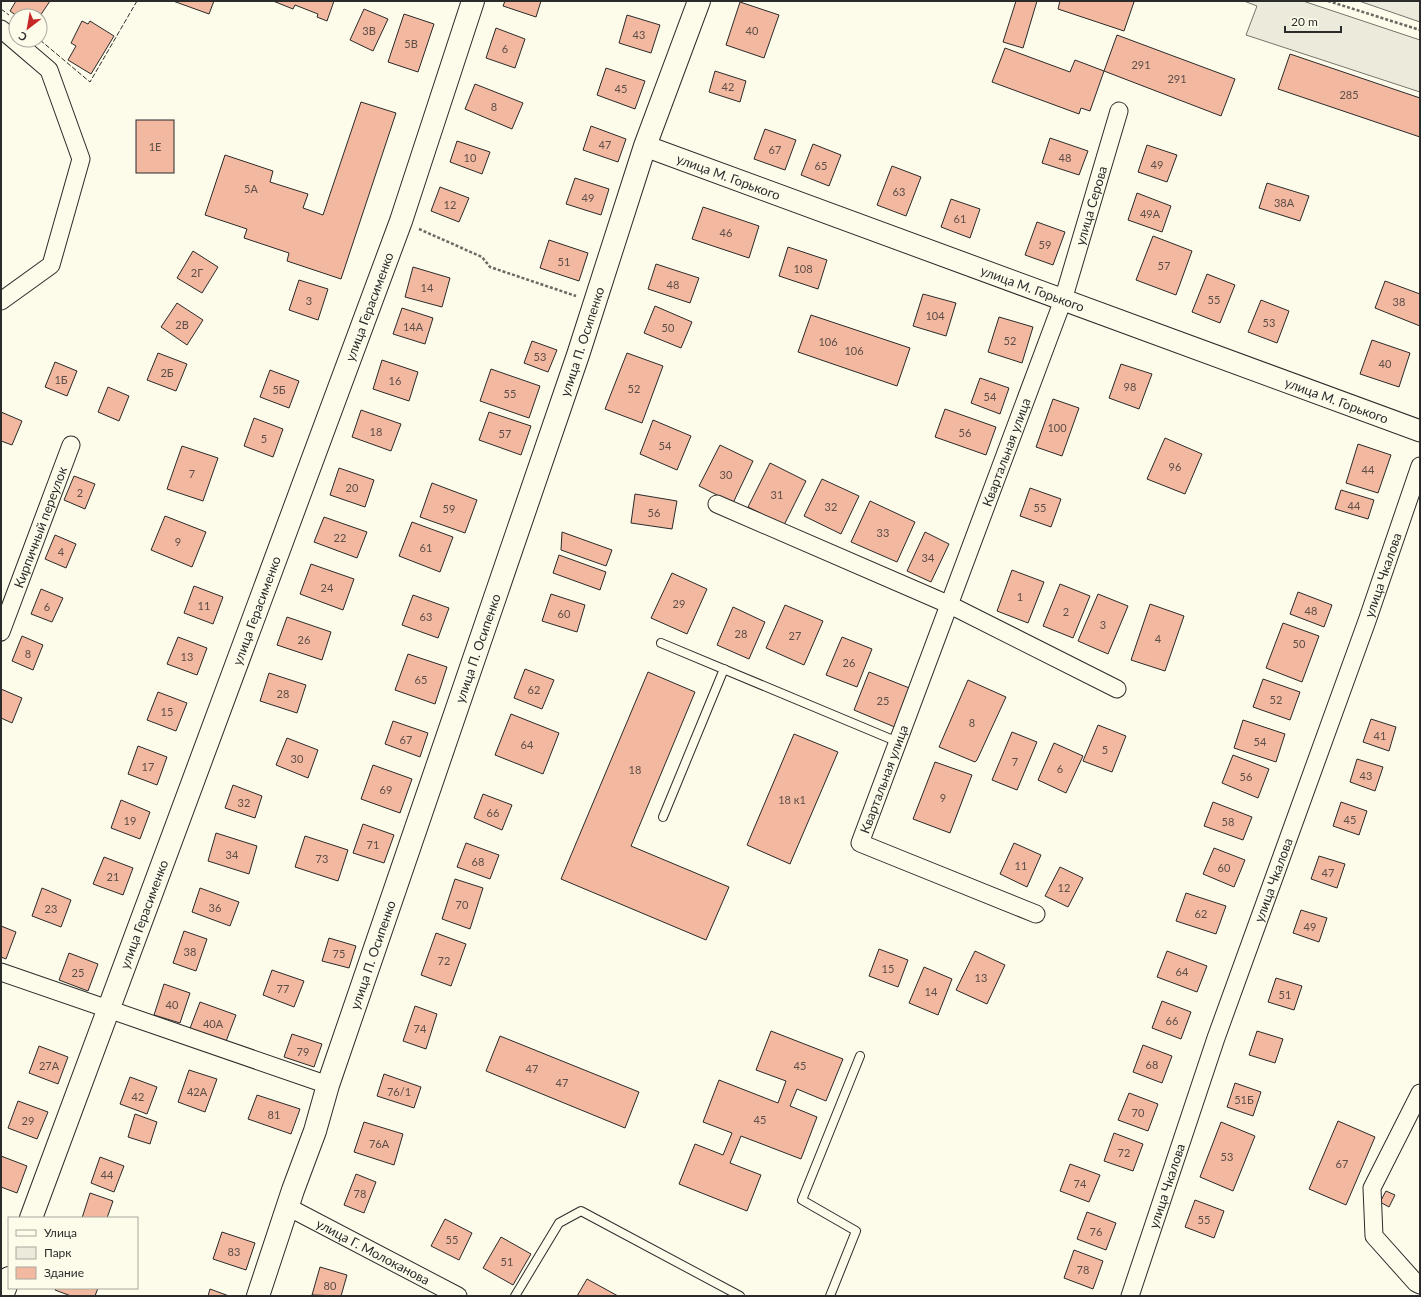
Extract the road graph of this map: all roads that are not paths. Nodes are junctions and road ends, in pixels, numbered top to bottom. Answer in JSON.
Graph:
{"nodes":[{"id":1,"x":473,"y":1,"type":"edge"},
{"id":2,"x":700,"y":1,"type":"edge"},
{"id":3,"x":1,"y":29,"type":"edge"},
{"id":4,"x":1119,"y":111,"type":"dead end"},
{"id":5,"x":645,"y":146,"type":"junction"},
{"id":6,"x":1063,"y":300,"type":"junction"},
{"id":7,"x":1,"y":301,"type":"edge"},
{"id":8,"x":1420,"y":430,"type":"edge"},
{"id":9,"x":71,"y":445,"type":"dead end"},
{"id":10,"x":1420,"y":466,"type":"edge"},
{"id":11,"x":717,"y":504,"type":"dead end"},
{"id":12,"x":950,"y":605,"type":"junction"},
{"id":13,"x":1,"y":632,"type":"edge"},
{"id":14,"x":661,"y":643,"type":"dead end"},
{"id":15,"x":724,"y":669,"type":"junction"},
{"id":16,"x":1118,"y":689,"type":"dead end"},
{"id":17,"x":898,"y":742,"type":"junction"},
{"id":18,"x":663,"y":817,"type":"dead end"},
{"id":19,"x":1036,"y":914,"type":"dead end"},
{"id":20,"x":1,"y":972,"type":"edge"},
{"id":21,"x":109,"y":1009,"type":"junction"},
{"id":22,"x":860,"y":1056,"type":"dead end"},
{"id":23,"x":328,"y":1085,"type":"junction"},
{"id":24,"x":1420,"y":1093,"type":"edge"},
{"id":25,"x":288,"y":1207,"type":"junction"},
{"id":26,"x":32,"y":1217,"type":"edge"},
{"id":27,"x":8,"y":1281,"type":"edge"},
{"id":28,"x":1420,"y":1285,"type":"edge"},
{"id":29,"x":2,"y":1296,"type":"edge"},
{"id":30,"x":258,"y":1296,"type":"edge"},
{"id":31,"x":458,"y":1296,"type":"edge"},
{"id":32,"x":515,"y":1296,"type":"edge"},
{"id":33,"x":740,"y":1296,"type":"edge"},
{"id":34,"x":830,"y":1296,"type":"edge"},
{"id":35,"x":1130,"y":1296,"type":"edge"}],
"edges":[{"from":1,"to":21,"type":"main road","name":"улица Герасименко"},
{"from":2,"to":5,"type":"main road","name":"улица П. Осипенко"},
{"from":3,"to":7,"type":"street"},
{"from":4,"to":6,"type":"street","name":"улица Серова"},
{"from":5,"to":6,"type":"street","name":"улица М. Горького"},
{"from":5,"to":23,"type":"main road","name":"улица П. Осипенко"},
{"from":6,"to":8,"type":"street","name":"улица М. Горького"},
{"from":6,"to":12,"type":"street","name":"Квартальная улица"},
{"from":9,"to":13,"type":"street","name":"Кирпичный переулок"},
{"from":10,"to":35,"type":"street","name":"улица Чкалова"},
{"from":11,"to":12,"type":"street"},
{"from":12,"to":16,"type":"street"},
{"from":12,"to":17,"type":"street","name":"Квартальная улица"},
{"from":14,"to":15,"type":"lane"},
{"from":15,"to":17,"type":"lane"},
{"from":15,"to":18,"type":"lane"},
{"from":17,"to":19,"type":"street","name":"Квартальная улица"},
{"from":20,"to":21,"type":"street"},
{"from":21,"to":23,"type":"street"},
{"from":21,"to":26,"type":"main road","name":"улица Герасименко"},
{"from":22,"to":34,"type":"lane"},
{"from":23,"to":25,"type":"main road","name":"улица П. Осипенко"},
{"from":24,"to":28,"type":"street"},
{"from":25,"to":30,"type":"main road","name":"улица П. Осипенко"},
{"from":25,"to":31,"type":"street","name":"улица Г. Молоканова"},
{"from":27,"to":29,"type":"main road"},
{"from":32,"to":33,"type":"lane"}]}
